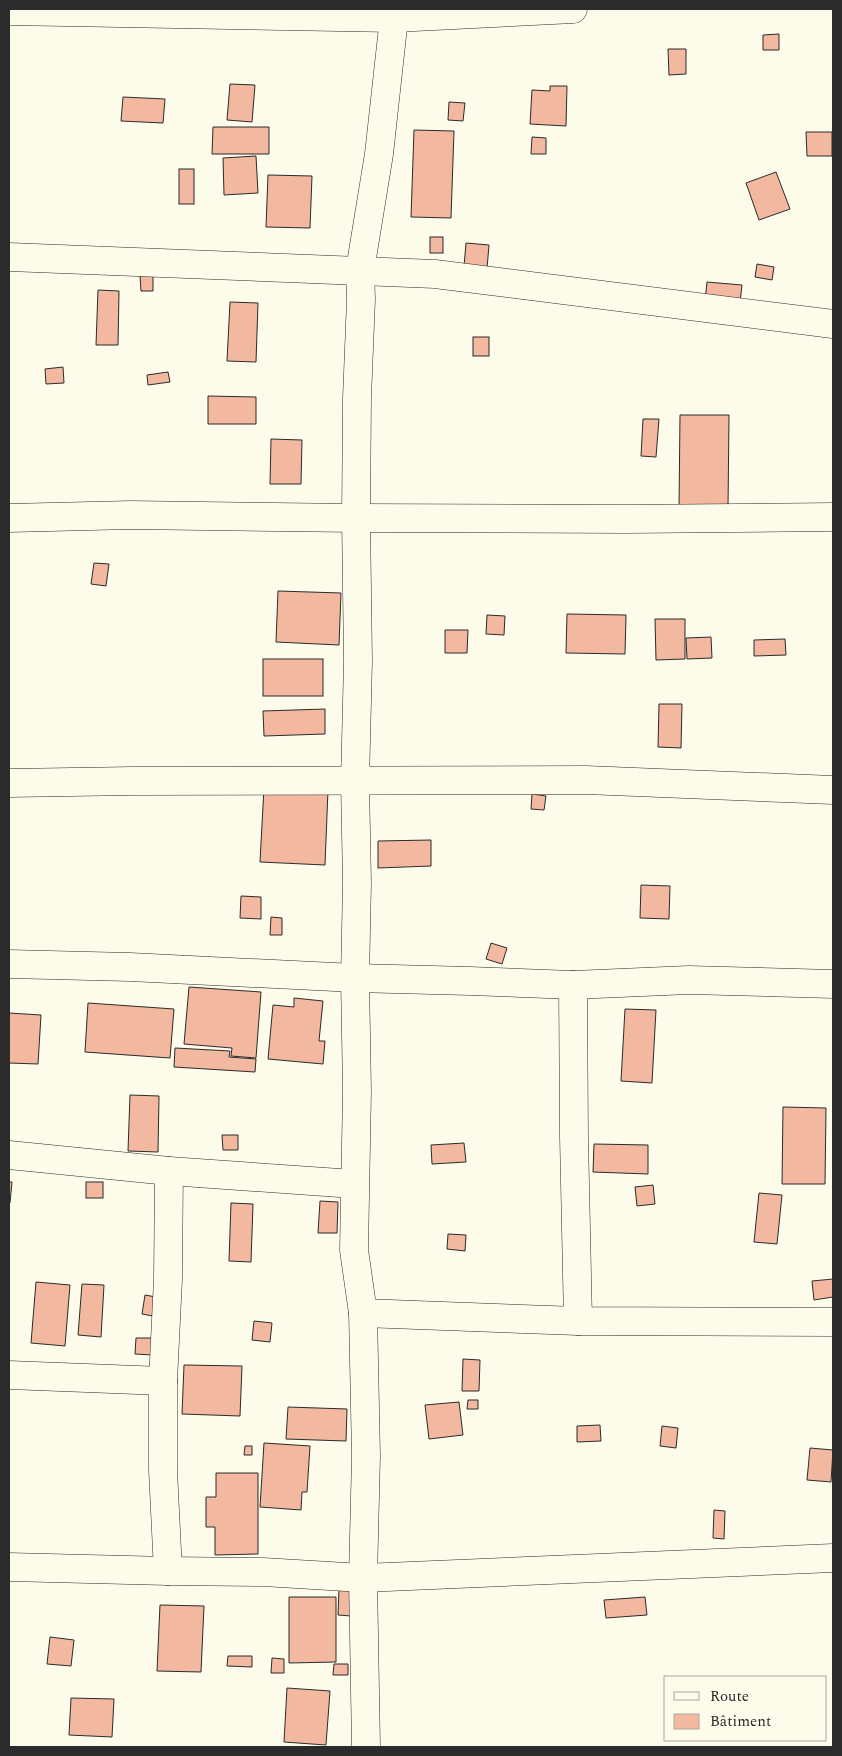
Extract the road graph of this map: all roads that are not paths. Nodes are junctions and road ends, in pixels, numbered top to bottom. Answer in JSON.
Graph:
{"nodes":[{"id":1,"x":573,"y":9,"type":"edge"},
{"id":2,"x":9,"y":11,"type":"edge"},
{"id":3,"x":394,"y":18,"type":"junction"},
{"id":4,"x":9,"y":257,"type":"edge"},
{"id":5,"x":360,"y":270,"type":"junction"},
{"id":6,"x":833,"y":324,"type":"edge"},
{"id":7,"x":833,"y":517,"type":"edge"},
{"id":8,"x":9,"y":518,"type":"edge"},
{"id":9,"x":356,"y":518,"type":"junction"},
{"id":10,"x":355,"y":782,"type":"junction"},
{"id":11,"x":9,"y":783,"type":"edge"},
{"id":12,"x":833,"y":790,"type":"edge"},
{"id":13,"x":9,"y":964,"type":"edge"},
{"id":14,"x":355,"y":978,"type":"junction"},
{"id":15,"x":833,"y":984,"type":"edge"},
{"id":16,"x":573,"y":985,"type":"junction"},
{"id":17,"x":9,"y":1155,"type":"edge"},
{"id":18,"x":169,"y":1171,"type":"junction"},
{"id":19,"x":354,"y":1184,"type":"junction"},
{"id":20,"x":363,"y":1313,"type":"junction"},
{"id":21,"x":578,"y":1321,"type":"junction"},
{"id":22,"x":833,"y":1322,"type":"edge"},
{"id":23,"x":9,"y":1375,"type":"edge"},
{"id":24,"x":163,"y":1382,"type":"junction"},
{"id":25,"x":833,"y":1558,"type":"edge"},
{"id":26,"x":9,"y":1567,"type":"edge"},
{"id":27,"x":168,"y":1572,"type":"junction"},
{"id":28,"x":363,"y":1578,"type":"junction"},
{"id":29,"x":366,"y":1747,"type":"edge"}],
"edges":[{"from":1,"to":3,"type":"street"},
{"from":2,"to":3,"type":"street"},
{"from":3,"to":5,"type":"street"},
{"from":4,"to":5,"type":"street"},
{"from":5,"to":6,"type":"street"},
{"from":5,"to":9,"type":"street"},
{"from":7,"to":9,"type":"street"},
{"from":8,"to":9,"type":"street"},
{"from":9,"to":10,"type":"street"},
{"from":10,"to":11,"type":"street"},
{"from":10,"to":12,"type":"street"},
{"from":10,"to":14,"type":"street"},
{"from":13,"to":14,"type":"street"},
{"from":14,"to":16,"type":"street"},
{"from":14,"to":19,"type":"street"},
{"from":15,"to":16,"type":"street"},
{"from":16,"to":21,"type":"street"},
{"from":17,"to":18,"type":"street"},
{"from":18,"to":19,"type":"street"},
{"from":18,"to":24,"type":"street"},
{"from":19,"to":20,"type":"street"},
{"from":20,"to":21,"type":"street"},
{"from":20,"to":28,"type":"street"},
{"from":21,"to":22,"type":"street"},
{"from":23,"to":24,"type":"street"},
{"from":24,"to":27,"type":"street"},
{"from":25,"to":28,"type":"street"},
{"from":26,"to":27,"type":"street"},
{"from":27,"to":28,"type":"street"},
{"from":28,"to":29,"type":"street"}]}
